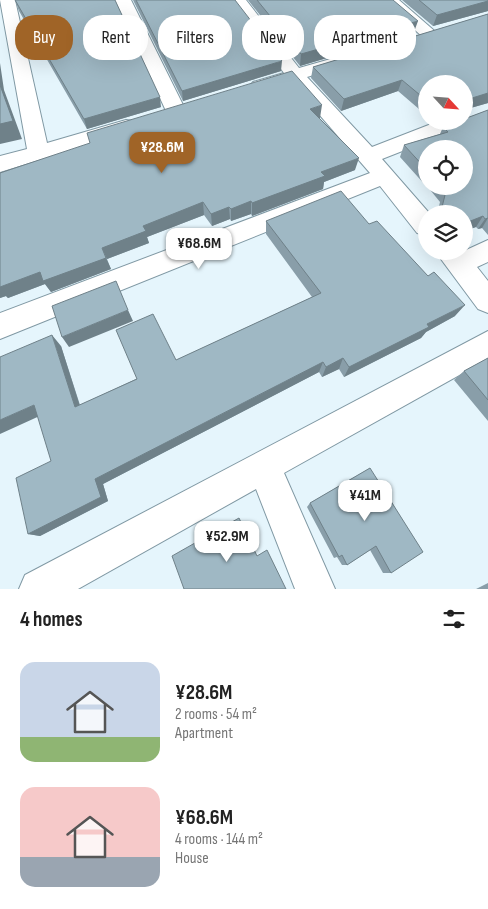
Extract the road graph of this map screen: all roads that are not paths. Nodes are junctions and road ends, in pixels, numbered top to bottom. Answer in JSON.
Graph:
{"nodes":[{"id":1,"x":7,"y":0,"type":"edge"},
{"id":2,"x":123,"y":0,"type":"edge"},
{"id":3,"x":238,"y":0,"type":"edge"},
{"id":4,"x":389,"y":0,"type":"edge"},
{"id":5,"x":430,"y":34,"type":"edge"},
{"id":6,"x":343,"y":60,"type":"edge"},
{"id":7,"x":295,"y":74,"type":"junction"},
{"id":8,"x":241,"y":92,"type":"edge"},
{"id":9,"x":194,"y":106,"type":"edge"},
{"id":10,"x":176,"y":111,"type":"junction"},
{"id":11,"x":157,"y":117,"type":"edge"},
{"id":12,"x":139,"y":122,"type":"edge"},
{"id":13,"x":436,"y":130,"type":"edge"},
{"id":14,"x":38,"y":152,"type":"junction"},
{"id":15,"x":368,"y":156,"type":"junction"},
{"id":16,"x":0,"y":164,"type":"edge"},
{"id":17,"x":384,"y":176,"type":"junction"},
{"id":18,"x":418,"y":216,"type":"edge"},
{"id":19,"x":488,"y":250,"type":"edge"},
{"id":20,"x":473,"y":254,"type":"edge"},
{"id":21,"x":456,"y":260,"type":"edge"},
{"id":22,"x":488,"y":301,"type":"edge"},
{"id":23,"x":0,"y":326,"type":"edge"},
{"id":24,"x":488,"y":344,"type":"edge"},
{"id":25,"x":264,"y":467,"type":"junction"},
{"id":26,"x":39,"y":589,"type":"edge"},
{"id":27,"x":314,"y":589,"type":"edge"}],
"edges":[{"from":1,"to":14,"type":"street"},
{"from":2,"to":10,"type":"street"},
{"from":3,"to":7,"type":"street"},
{"from":4,"to":5,"type":"street"},
{"from":6,"to":7,"type":"street"},
{"from":7,"to":8,"type":"street"},
{"from":7,"to":15,"type":"street"},
{"from":9,"to":10,"type":"street"},
{"from":10,"to":11,"type":"street"},
{"from":12,"to":14,"type":"street"},
{"from":13,"to":15,"type":"street"},
{"from":14,"to":16,"type":"street"},
{"from":15,"to":17,"type":"street"},
{"from":17,"to":18,"type":"street"},
{"from":17,"to":23,"type":"street"},
{"from":19,"to":20,"type":"street"},
{"from":21,"to":22,"type":"street"},
{"from":24,"to":25,"type":"street"},
{"from":25,"to":26,"type":"street"},
{"from":25,"to":27,"type":"street"}]}
